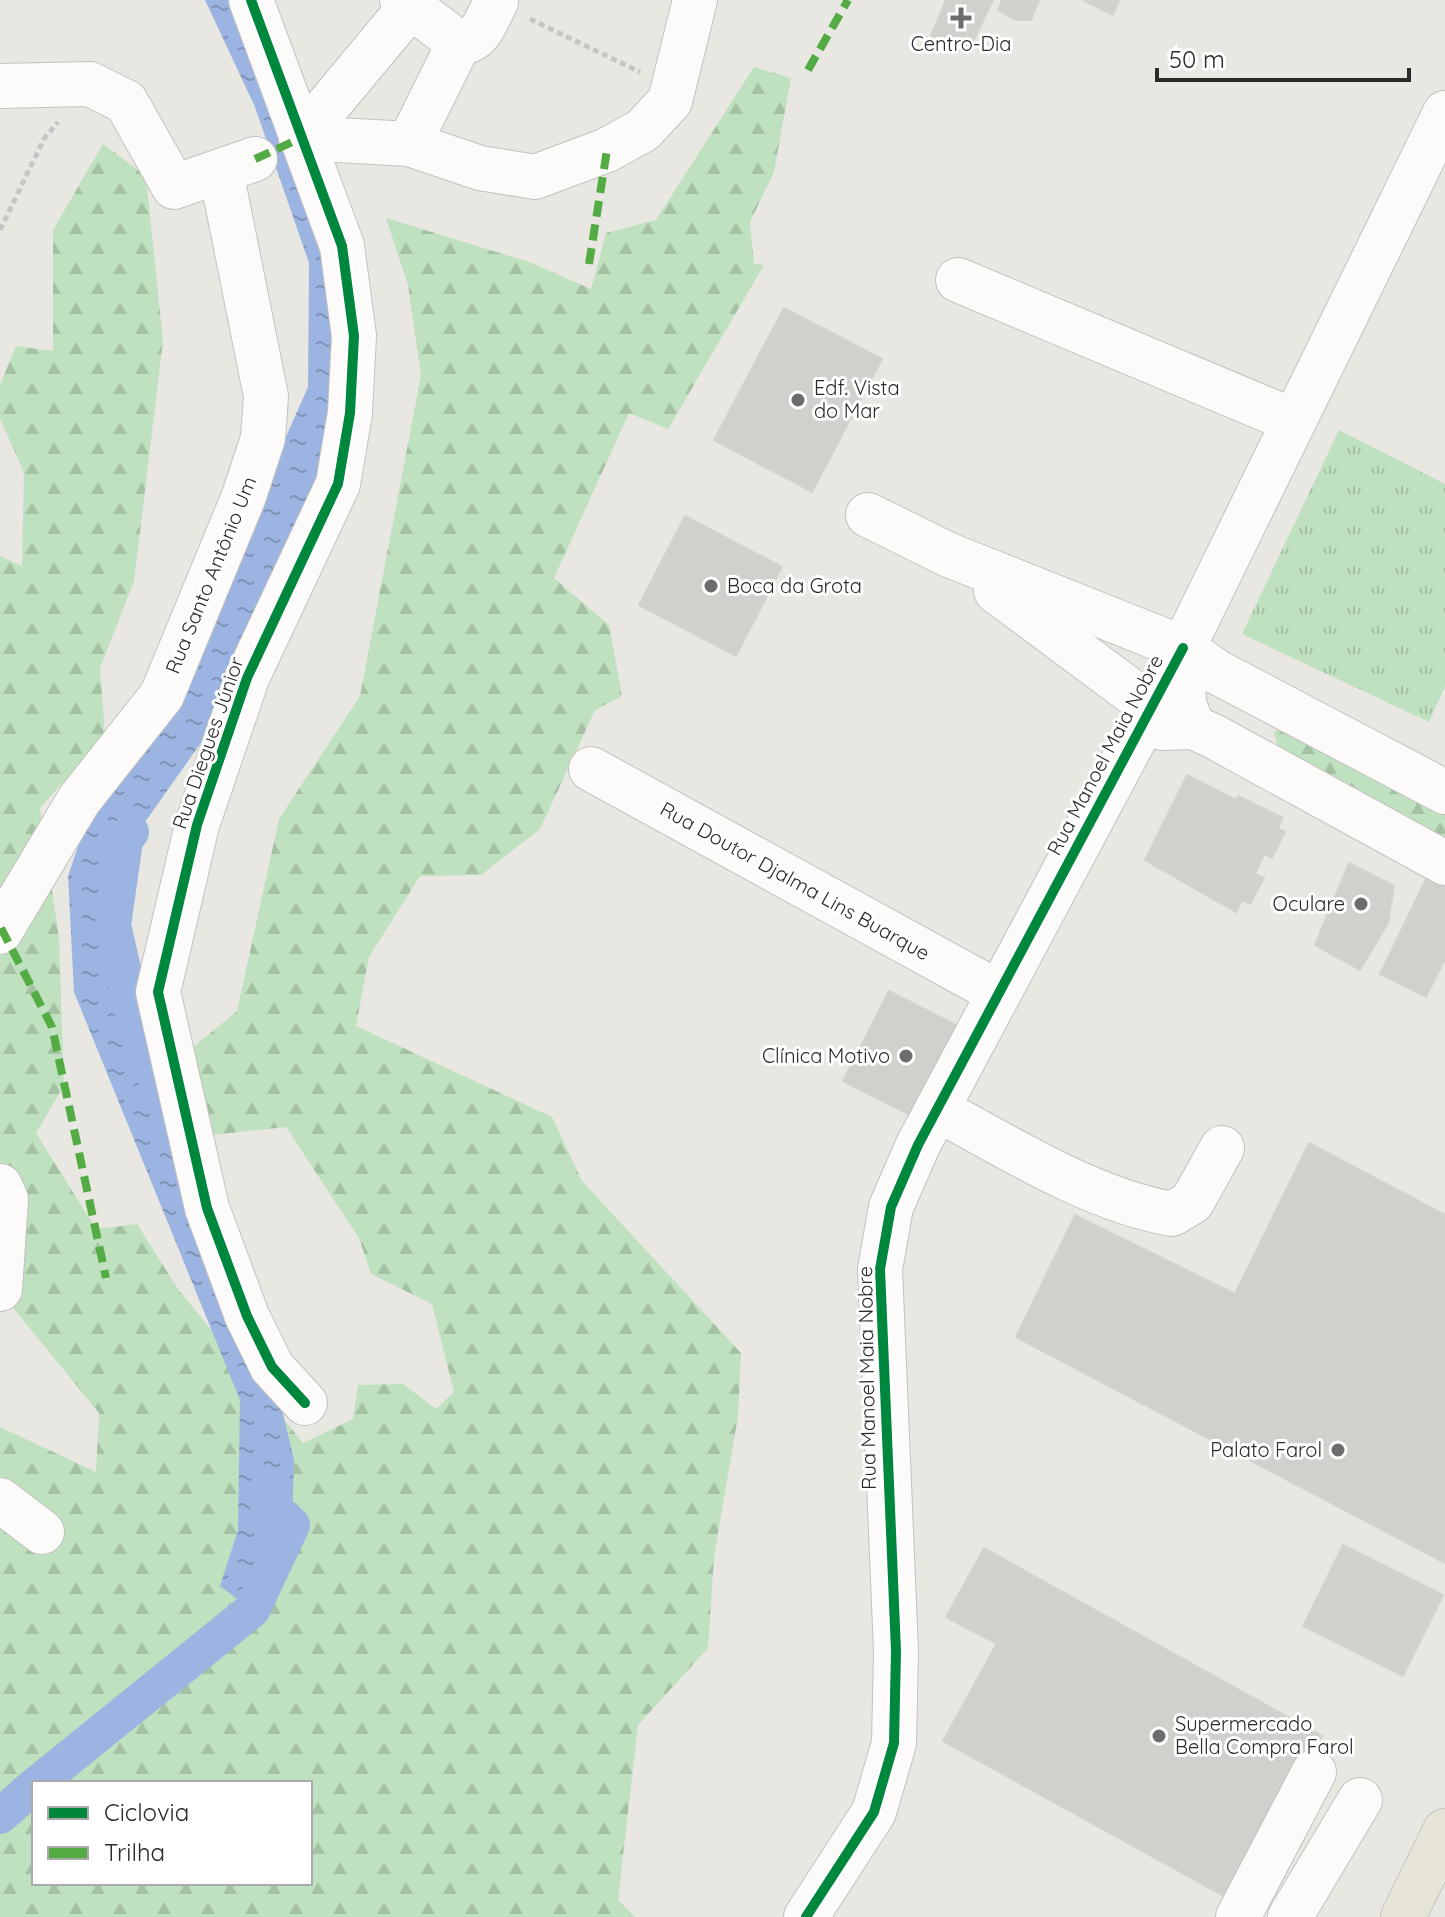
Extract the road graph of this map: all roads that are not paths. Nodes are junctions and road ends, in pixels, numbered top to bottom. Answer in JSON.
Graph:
{"nodes":[{"id":1,"x":251,"y":0,"type":"edge"},
{"id":2,"x":695,"y":0,"type":"edge"},
{"id":3,"x":496,"y":2,"type":"road end"},
{"id":4,"x":406,"y":3,"type":"edge"},
{"id":5,"x":459,"y":43,"type":"junction"},
{"id":6,"x":0,"y":86,"type":"edge"},
{"id":7,"x":1445,"y":113,"type":"edge"},
{"id":8,"x":301,"y":138,"type":"junction"},
{"id":9,"x":409,"y":144,"type":"junction"},
{"id":10,"x":958,"y":280,"type":"dead end"},
{"id":11,"x":1294,"y":421,"type":"junction"},
{"id":12,"x":868,"y":515,"type":"dead end"},
{"id":13,"x":949,"y":555,"type":"junction"},
{"id":14,"x":1183,"y":648,"type":"junction"},
{"id":15,"x":1144,"y":720,"type":"junction"},
{"id":16,"x":1193,"y":727,"type":"junction"},
{"id":17,"x":591,"y":769,"type":"dead end"},
{"id":18,"x":1445,"y":792,"type":"edge"},
{"id":19,"x":1445,"y":863,"type":"edge"},
{"id":20,"x":0,"y":932,"type":"edge"},
{"id":21,"x":999,"y":993,"type":"junction"},
{"id":22,"x":937,"y":1109,"type":"junction"},
{"id":23,"x":1222,"y":1148,"type":"dead end"},
{"id":24,"x":0,"y":1186,"type":"edge"},
{"id":25,"x":0,"y":1289,"type":"edge"},
{"id":26,"x":305,"y":1403,"type":"dead end"},
{"id":27,"x":0,"y":1500,"type":"edge"},
{"id":28,"x":42,"y":1532,"type":"dead end"},
{"id":29,"x":1314,"y":1772,"type":"dead end"},
{"id":30,"x":1360,"y":1800,"type":"dead end"},
{"id":31,"x":1445,"y":1831,"type":"edge"},
{"id":32,"x":806,"y":1917,"type":"edge"},
{"id":33,"x":1238,"y":1917,"type":"edge"},
{"id":34,"x":1290,"y":1917,"type":"edge"},
{"id":35,"x":1403,"y":1917,"type":"edge"}],
"edges":[{"from":1,"to":8,"type":"street","name":"Rua Diegues Júnior"},
{"from":2,"to":9,"type":"street"},
{"from":3,"to":5,"type":"street"},
{"from":4,"to":5,"type":"street"},
{"from":4,"to":8,"type":"street"},
{"from":5,"to":9,"type":"street"},
{"from":6,"to":20,"type":"street","name":"Rua Santo Antônio Um"},
{"from":7,"to":11,"type":"street","name":"Rua Manoel Maia Nobre"},
{"from":8,"to":9,"type":"street"},
{"from":8,"to":26,"type":"street","name":"Rua Diegues Júnior"},
{"from":10,"to":11,"type":"street"},
{"from":11,"to":14,"type":"street","name":"Rua Manoel Maia Nobre"},
{"from":12,"to":13,"type":"street"},
{"from":13,"to":14,"type":"street"},
{"from":13,"to":15,"type":"street"},
{"from":14,"to":15,"type":"street","name":"Rua Manoel Maia Nobre"},
{"from":14,"to":16,"type":"street","name":"Rua Manoel Maia Nobre"},
{"from":14,"to":18,"type":"street"},
{"from":15,"to":16,"type":"street"},
{"from":15,"to":21,"type":"street","name":"Rua Manoel Maia Nobre"},
{"from":16,"to":19,"type":"street"},
{"from":17,"to":21,"type":"street","name":"Rua Doutor Djalma Lins Buarque"},
{"from":21,"to":22,"type":"street","name":"Rua Manoel Maia Nobre"},
{"from":22,"to":23,"type":"street"},
{"from":22,"to":32,"type":"street","name":"Rua Manoel Maia Nobre"},
{"from":24,"to":25,"type":"street"},
{"from":27,"to":28,"type":"street"},
{"from":29,"to":33,"type":"street"},
{"from":30,"to":34,"type":"street"},
{"from":31,"to":35,"type":"highway"}]}
